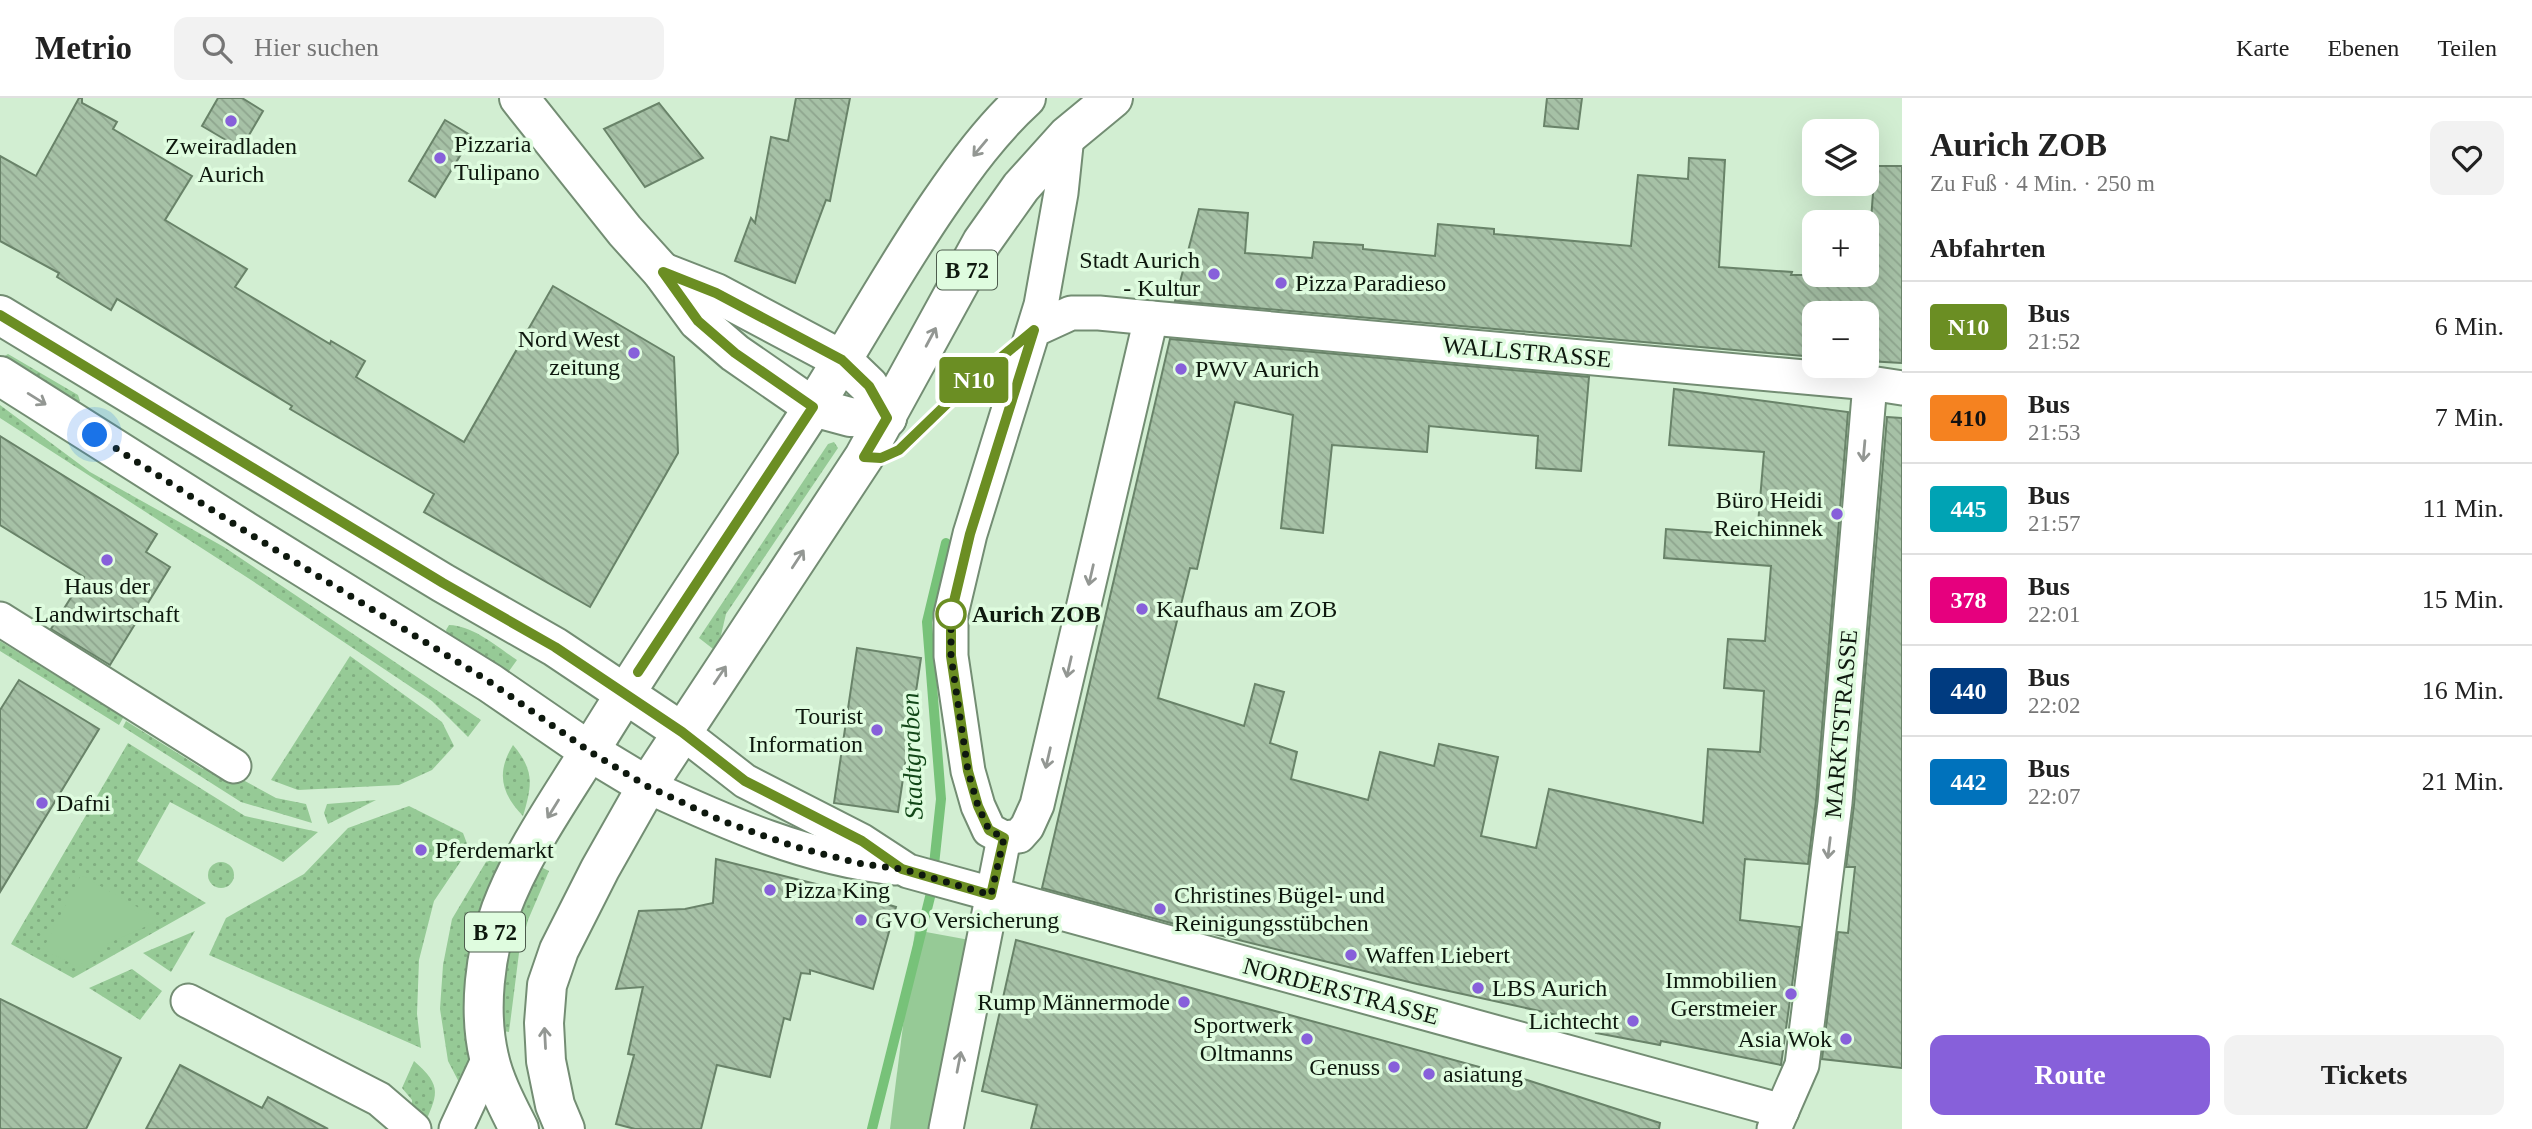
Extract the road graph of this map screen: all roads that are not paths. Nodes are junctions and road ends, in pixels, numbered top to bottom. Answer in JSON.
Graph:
{"nodes":[{"id":1,"x":519,"y":98,"type":"edge"},
{"id":2,"x":1113,"y":98,"type":"edge"},
{"id":3,"x":1009,"y":103,"type":"edge"},
{"id":4,"x":1067,"y":136,"type":"junction"},
{"id":5,"x":663,"y":272,"type":"junction"},
{"id":6,"x":0,"y":315,"type":"edge"},
{"id":7,"x":1151,"y":318,"type":"junction"},
{"id":8,"x":1034,"y":330,"type":"junction"},
{"id":9,"x":842,"y":360,"type":"junction"},
{"id":10,"x":0,"y":376,"type":"edge"},
{"id":11,"x":1886,"y":385,"type":"edge"},
{"id":12,"x":813,"y":407,"type":"junction"},
{"id":13,"x":887,"y":418,"type":"junction"},
{"id":14,"x":0,"y":619,"type":"edge"},
{"id":15,"x":625,"y":692,"type":"junction"},
{"id":16,"x":682,"y":732,"type":"junction"},
{"id":17,"x":589,"y":751,"type":"junction"},
{"id":18,"x":234,"y":766,"type":"dead end"},
{"id":19,"x":647,"y":786,"type":"junction"},
{"id":20,"x":1004,"y":838,"type":"junction"},
{"id":21,"x":905,"y":870,"type":"junction"},
{"id":22,"x":991,"y":895,"type":"junction"},
{"id":23,"x":188,"y":1001,"type":"dead end"},
{"id":24,"x":489,"y":1058,"type":"junction"},
{"id":25,"x":1778,"y":1120,"type":"edge"},
{"id":26,"x":414,"y":1129,"type":"edge"},
{"id":27,"x":456,"y":1129,"type":"edge"},
{"id":28,"x":519,"y":1129,"type":"edge"},
{"id":29,"x":565,"y":1129,"type":"edge"},
{"id":30,"x":946,"y":1129,"type":"edge"}],
"edges":[{"from":1,"to":5,"type":"main road"},
{"from":2,"to":4,"type":"main road","number":"B 72"},
{"from":3,"to":9,"type":"main road","number":"B 72","one_way":true},
{"from":4,"to":8,"type":"street"},
{"from":13,"to":4,"type":"main road","number":"B 72","one_way":true},
{"from":5,"to":9,"type":"main road"},
{"from":5,"to":12,"type":"main road"},
{"from":6,"to":15,"type":"main road"},
{"from":7,"to":8,"type":"street","name":"WALLSTRASSE"},
{"from":7,"to":11,"type":"street","name":"WALLSTRASSE"},
{"from":7,"to":20,"type":"street","one_way":true},
{"from":8,"to":20,"type":"street"},
{"from":9,"to":12,"type":"main road","number":"B 72"},
{"from":9,"to":13,"type":"main road"},
{"from":10,"to":17,"type":"main road","one_way":true},
{"from":11,"to":25,"type":"street","name":"MARKTSTRASSE","one_way":true},
{"from":12,"to":13,"type":"main road"},
{"from":12,"to":15,"type":"main road","number":"B 72"},
{"from":16,"to":13,"type":"main road","number":"B 72","one_way":true},
{"from":14,"to":18,"type":"street"},
{"from":15,"to":16,"type":"main road"},
{"from":15,"to":17,"type":"main road","number":"B 72"},
{"from":16,"to":19,"type":"main road","number":"B 72"},
{"from":16,"to":21,"type":"street","name":"NORDERSTRASSE"},
{"from":17,"to":19,"type":"main road"},
{"from":17,"to":24,"type":"main road","number":"B 72","one_way":true},
{"from":19,"to":21,"type":"street","name":"NORDERSTRASSE"},
{"from":29,"to":19,"type":"main road","number":"B 72","one_way":true},
{"from":20,"to":22,"type":"street"},
{"from":21,"to":22,"type":"street","name":"NORDERSTRASSE"},
{"from":22,"to":25,"type":"street","name":"NORDERSTRASSE"},
{"from":30,"to":22,"type":"street","one_way":true},
{"from":23,"to":26,"type":"street"},
{"from":24,"to":27,"type":"street"},
{"from":24,"to":28,"type":"main road","number":"B 72"}]}
